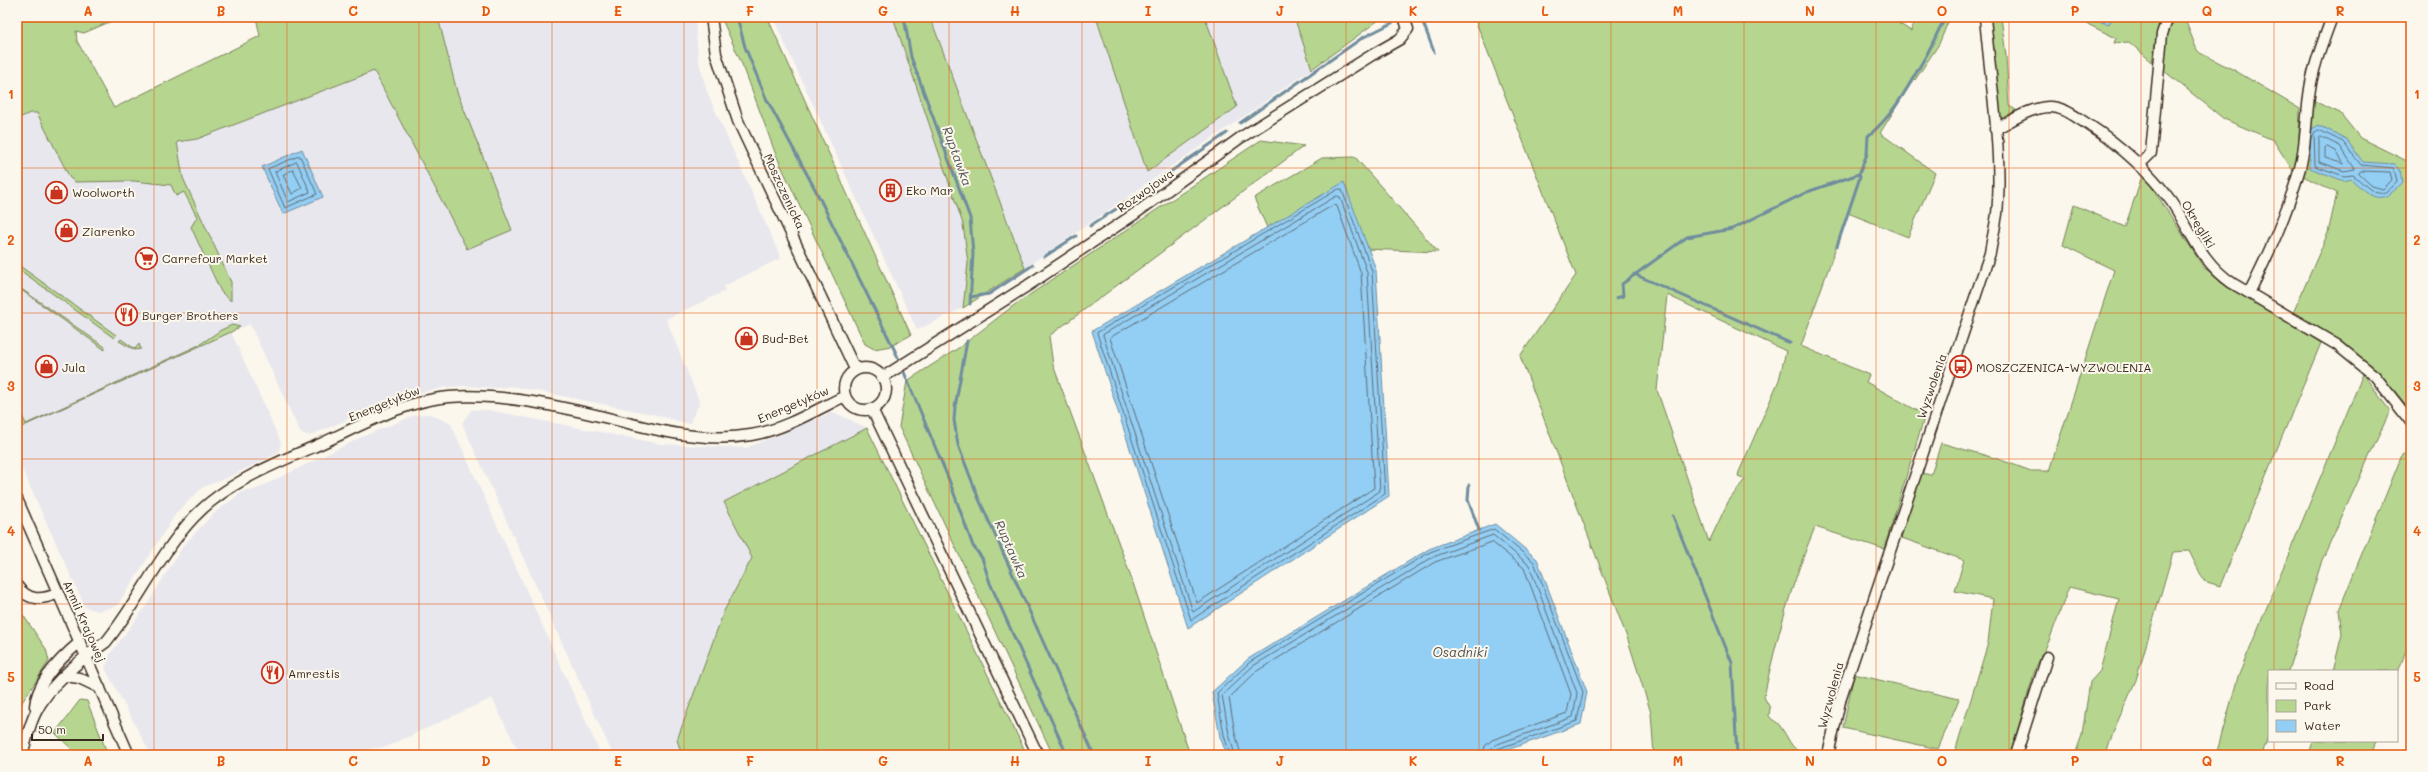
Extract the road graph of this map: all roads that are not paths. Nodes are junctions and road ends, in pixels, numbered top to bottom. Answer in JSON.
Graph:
{"nodes":[{"id":1,"x":711,"y":17,"type":"edge"},
{"id":2,"x":1404,"y":17,"type":"edge"},
{"id":3,"x":1985,"y":17,"type":"edge"},
{"id":4,"x":2168,"y":17,"type":"edge"},
{"id":5,"x":2332,"y":17,"type":"edge"},
{"id":6,"x":1995,"y":129,"type":"junction"},
{"id":7,"x":2140,"y":164,"type":"junction"},
{"id":8,"x":2249,"y":293,"type":"junction"},
{"id":9,"x":858,"y":368,"type":"junction"},
{"id":10,"x":883,"y":377,"type":"junction"},
{"id":11,"x":844,"y":396,"type":"junction"},
{"id":12,"x":872,"y":409,"type":"junction"},
{"id":13,"x":2411,"y":422,"type":"edge"},
{"id":14,"x":17,"y":498,"type":"edge"},
{"id":15,"x":17,"y":586,"type":"edge"},
{"id":16,"x":59,"y":593,"type":"junction"},
{"id":17,"x":80,"y":642,"type":"junction"},
{"id":18,"x":86,"y":656,"type":"junction"},
{"id":19,"x":2047,"y":657,"type":"dead end"},
{"id":20,"x":66,"y":676,"type":"junction"},
{"id":21,"x":100,"y":688,"type":"junction"},
{"id":22,"x":35,"y":714,"type":"junction"},
{"id":23,"x":22,"y":755,"type":"edge"},
{"id":24,"x":129,"y":755,"type":"edge"},
{"id":25,"x":1038,"y":755,"type":"edge"},
{"id":26,"x":1828,"y":755,"type":"edge"},
{"id":27,"x":2016,"y":755,"type":"edge"}],
"edges":[{"from":1,"to":9,"type":"street","name":"Moszczenicka"},
{"from":2,"to":10,"type":"street","name":"Rozwojowa"},
{"from":3,"to":6,"type":"street","name":"Wyzwolenia"},
{"from":4,"to":7,"type":"street"},
{"from":5,"to":8,"type":"street"},
{"from":6,"to":7,"type":"street","name":"Okręgliki"},
{"from":6,"to":26,"type":"street","name":"Wyzwolenia"},
{"from":7,"to":8,"type":"street","name":"Okręgliki"},
{"from":8,"to":13,"type":"street","name":"Okręgliki"},
{"from":9,"to":10,"type":"street"},
{"from":9,"to":11,"type":"street"},
{"from":10,"to":12,"type":"street"},
{"from":11,"to":12,"type":"street"},
{"from":11,"to":18,"type":"street","name":"Energetyków"},
{"from":12,"to":25,"type":"street"},
{"from":14,"to":16,"type":"street","name":"Armii Krajowej"},
{"from":15,"to":16,"type":"street"},
{"from":16,"to":17,"type":"street","name":"Armii Krajowej"},
{"from":17,"to":18,"type":"street","name":"Armii Krajowej"},
{"from":17,"to":22,"type":"street"},
{"from":18,"to":20,"type":"street","name":"Energetyków"},
{"from":18,"to":21,"type":"street","name":"Armii Krajowej"},
{"from":19,"to":27,"type":"street"},
{"from":20,"to":21,"type":"street"},
{"from":20,"to":22,"type":"street","name":"Energetyków"},
{"from":21,"to":24,"type":"street","name":"Armii Krajowej"},
{"from":22,"to":23,"type":"street"}]}
